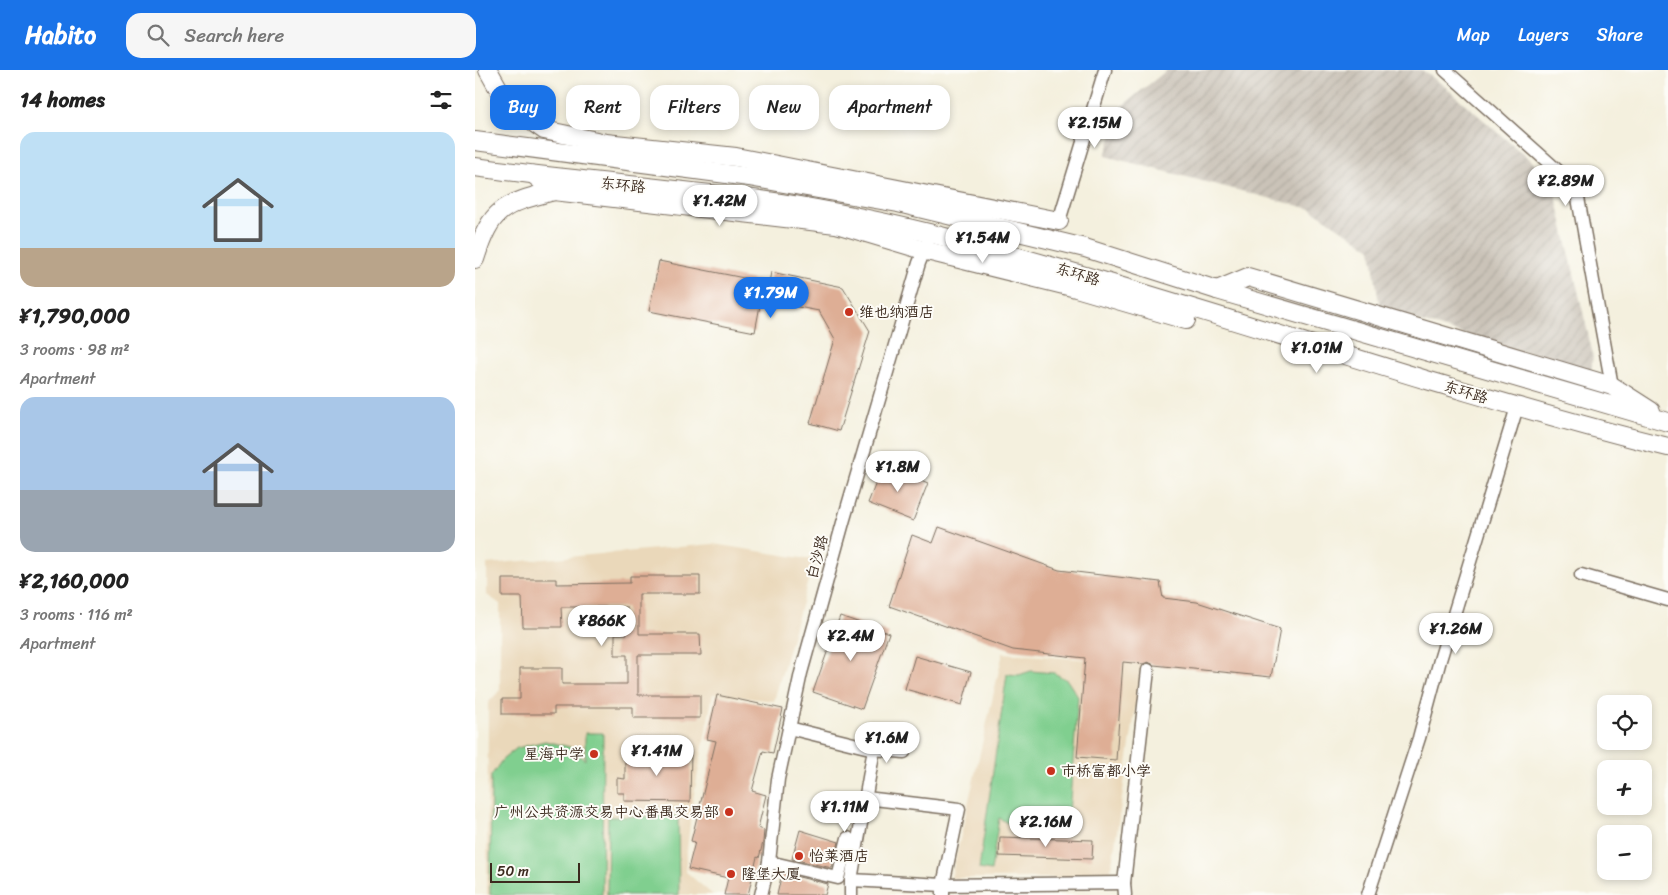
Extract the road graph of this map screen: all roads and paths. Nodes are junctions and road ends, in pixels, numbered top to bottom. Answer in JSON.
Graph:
{"nodes":[{"id":1,"x":488,"y":70,"type":"edge"},
{"id":2,"x":1105,"y":70,"type":"edge"},
{"id":3,"x":1445,"y":70,"type":"edge"},
{"id":4,"x":475,"y":141,"type":"edge"},
{"id":5,"x":600,"y":142,"type":"junction"},
{"id":6,"x":475,"y":167,"type":"edge"},
{"id":7,"x":670,"y":167,"type":"junction"},
{"id":8,"x":534,"y":175,"type":"junction"},
{"id":9,"x":553,"y":191,"type":"junction"},
{"id":10,"x":1059,"y":221,"type":"junction"},
{"id":11,"x":1007,"y":229,"type":"junction"},
{"id":12,"x":1053,"y":240,"type":"junction"},
{"id":13,"x":927,"y":242,"type":"junction"},
{"id":14,"x":475,"y":259,"type":"edge"},
{"id":15,"x":1127,"y":260,"type":"junction"},
{"id":16,"x":1044,"y":264,"type":"junction"},
{"id":17,"x":1116,"y":286,"type":"junction"},
{"id":18,"x":1076,"y":288,"type":"junction"},
{"id":19,"x":1217,"y":290,"type":"junction"},
{"id":20,"x":1612,"y":386,"type":"junction"},
{"id":21,"x":1516,"y":413,"type":"junction"},
{"id":22,"x":1668,"y":422,"type":"edge"},
{"id":23,"x":1665,"y":453,"type":"edge"},
{"id":24,"x":1581,"y":575,"type":"dead end"},
{"id":25,"x":1668,"y":600,"type":"edge"},
{"id":26,"x":1148,"y":670,"type":"dead end"},
{"id":27,"x":789,"y":728,"type":"junction"},
{"id":28,"x":874,"y":749,"type":"junction"},
{"id":29,"x":904,"y":752,"type":"dead end"},
{"id":30,"x":865,"y":798,"type":"junction"},
{"id":31,"x":848,"y":838,"type":"dead end"},
{"id":32,"x":769,"y":862,"type":"junction"},
{"id":33,"x":851,"y":880,"type":"junction"},
{"id":34,"x":1125,"y":889,"type":"edge"},
{"id":35,"x":943,"y":890,"type":"edge"},
{"id":36,"x":1034,"y":890,"type":"edge"},
{"id":37,"x":761,"y":895,"type":"edge"},
{"id":38,"x":851,"y":895,"type":"edge"},
{"id":39,"x":1368,"y":895,"type":"edge"}],
"edges":[{"from":1,"to":5,"type":"main road"},
{"from":2,"to":10,"type":"street"},
{"from":3,"to":20,"type":"street"},
{"from":4,"to":7,"type":"main road","name":"东环路"},
{"from":5,"to":7,"type":"main road"},
{"from":5,"to":10,"type":"main road"},
{"from":6,"to":8,"type":"main road","name":"东环路"},
{"from":7,"to":11,"type":"main road","name":"东环路"},
{"from":8,"to":9,"type":"main road"},
{"from":8,"to":13,"type":"main road","name":"东环路"},
{"from":9,"to":13,"type":"main road"},
{"from":9,"to":14,"type":"main road"},
{"from":10,"to":11,"type":"main road"},
{"from":10,"to":12,"type":"main road"},
{"from":11,"to":12,"type":"main road","name":"东环路"},
{"from":12,"to":15,"type":"main road","name":"东环路"},
{"from":12,"to":16,"type":"main road"},
{"from":13,"to":16,"type":"main road","name":"东环路"},
{"from":13,"to":18,"type":"main road"},
{"from":13,"to":27,"type":"street","name":"白沙路"},
{"from":15,"to":17,"type":"main road"},
{"from":15,"to":19,"type":"main road","name":"东环路"},
{"from":16,"to":17,"type":"main road","name":"东环路"},
{"from":16,"to":18,"type":"main road"},
{"from":17,"to":21,"type":"main road","name":"东环路"},
{"from":18,"to":21,"type":"main road"},
{"from":19,"to":20,"type":"main road"},
{"from":19,"to":22,"type":"main road","name":"东环路"},
{"from":20,"to":22,"type":"main road"},
{"from":21,"to":23,"type":"main road"},
{"from":21,"to":39,"type":"street"},
{"from":24,"to":25,"type":"street"},
{"from":26,"to":34,"type":"street"},
{"from":27,"to":28,"type":"street"},
{"from":27,"to":32,"type":"street","name":"白沙路"},
{"from":28,"to":29,"type":"street"},
{"from":28,"to":30,"type":"street"},
{"from":30,"to":33,"type":"street"},
{"from":30,"to":35,"type":"street"},
{"from":31,"to":32,"type":"street"},
{"from":32,"to":37,"type":"street","name":"白沙路"},
{"from":33,"to":35,"type":"street"},
{"from":33,"to":38,"type":"street"},
{"from":34,"to":36,"type":"street"},
{"from":35,"to":36,"type":"street"}]}
